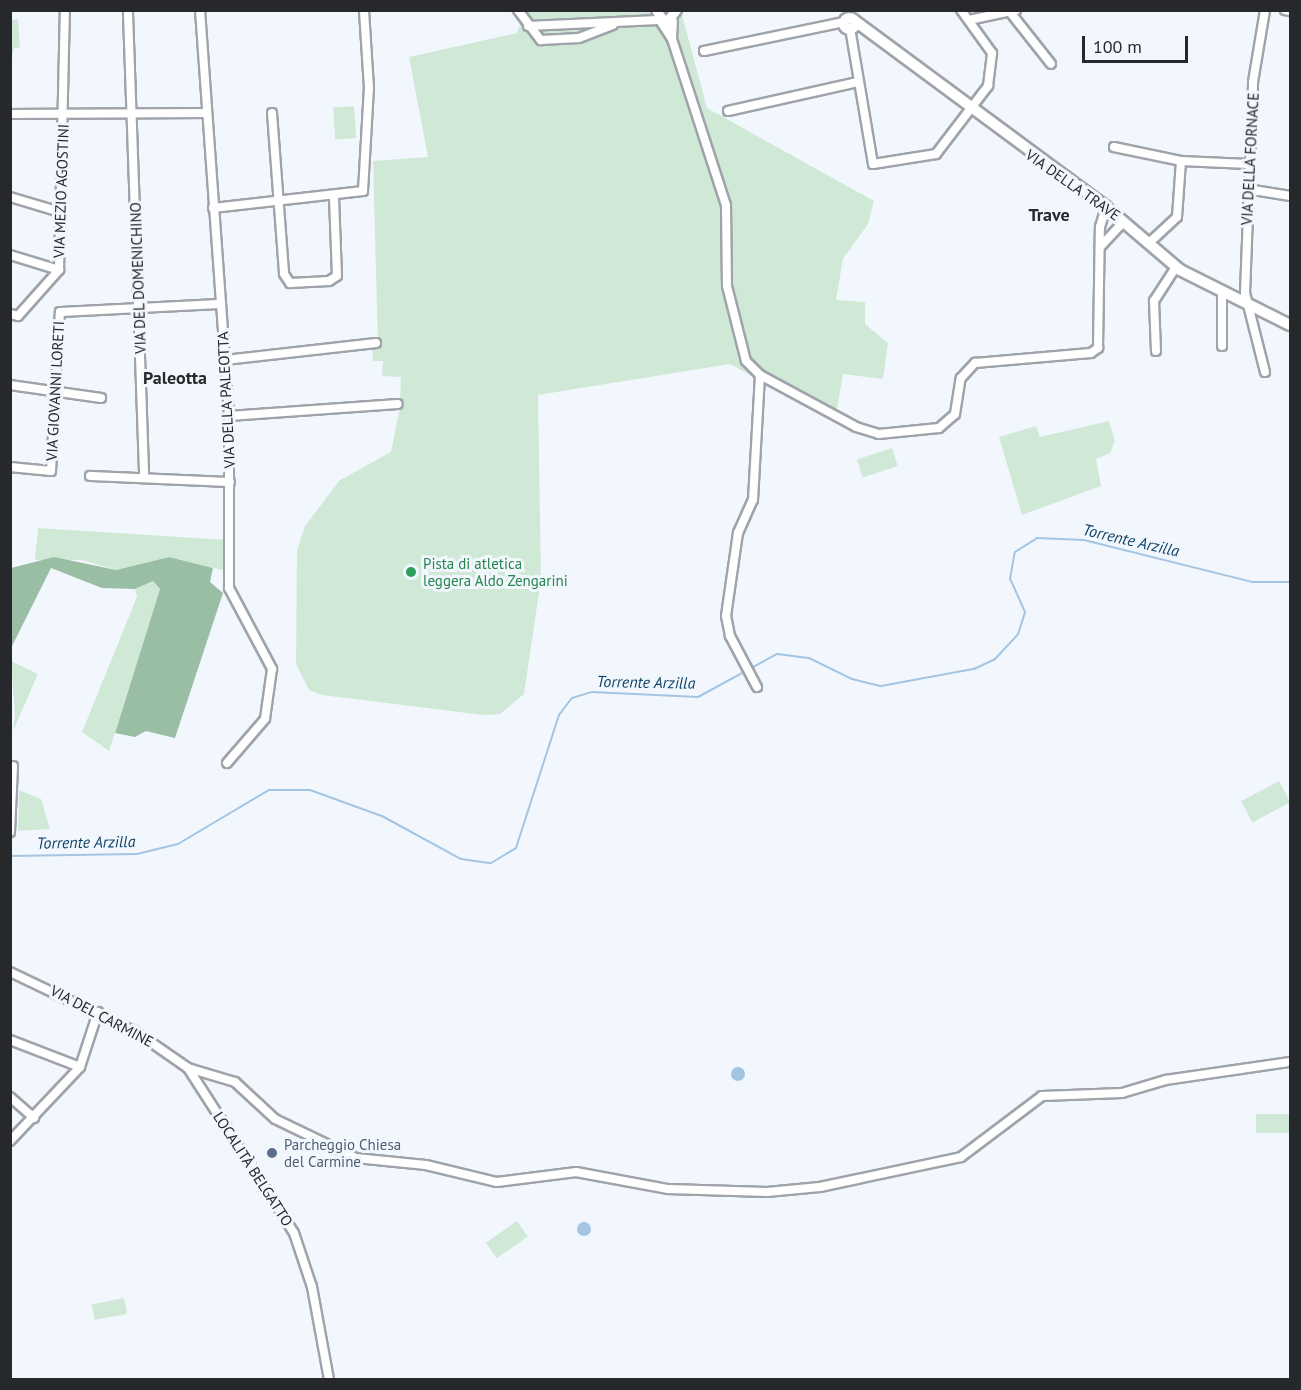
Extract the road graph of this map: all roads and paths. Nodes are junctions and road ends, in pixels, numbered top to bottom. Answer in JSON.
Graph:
{"nodes":[{"id":1,"x":65,"y":10,"type":"edge"},
{"id":2,"x":200,"y":10,"type":"edge"},
{"id":3,"x":364,"y":10,"type":"edge"},
{"id":4,"x":518,"y":10,"type":"edge"},
{"id":5,"x":962,"y":10,"type":"edge"},
{"id":6,"x":1285,"y":10,"type":"edge"},
{"id":7,"x":1013,"y":11,"type":"edge"},
{"id":8,"x":1265,"y":11,"type":"edge"},
{"id":9,"x":1290,"y":12,"type":"edge"},
{"id":10,"x":128,"y":13,"type":"dead end"},
{"id":11,"x":677,"y":14,"type":"edge"},
{"id":12,"x":658,"y":16,"type":"edge"},
{"id":13,"x":969,"y":20,"type":"junction"},
{"id":14,"x":849,"y":21,"type":"edge"},
{"id":15,"x":623,"y":22,"type":"junction"},
{"id":16,"x":528,"y":26,"type":"junction"},
{"id":17,"x":672,"y":39,"type":"junction"},
{"id":18,"x":704,"y":51,"type":"dead end"},
{"id":19,"x":1051,"y":64,"type":"dead end"},
{"id":20,"x":858,"y":82,"type":"junction"},
{"id":21,"x":728,"y":111,"type":"dead end"},
{"id":22,"x":970,"y":111,"type":"junction"},
{"id":23,"x":131,"y":113,"type":"junction"},
{"id":24,"x":207,"y":113,"type":"junction"},
{"id":25,"x":272,"y":113,"type":"dead end"},
{"id":26,"x":10,"y":114,"type":"edge"},
{"id":27,"x":63,"y":114,"type":"junction"},
{"id":28,"x":1114,"y":147,"type":"dead end"},
{"id":29,"x":1181,"y":161,"type":"junction"},
{"id":30,"x":1248,"y":164,"type":"junction"},
{"id":31,"x":1247,"y":189,"type":"junction"},
{"id":32,"x":10,"y":196,"type":"edge"},
{"id":33,"x":1290,"y":196,"type":"edge"},
{"id":34,"x":334,"y":197,"type":"junction"},
{"id":35,"x":278,"y":202,"type":"junction"},
{"id":36,"x":1106,"y":207,"type":"junction"},
{"id":37,"x":213,"y":208,"type":"junction"},
{"id":38,"x":60,"y":212,"type":"junction"},
{"id":39,"x":1124,"y":221,"type":"junction"},
{"id":40,"x":1149,"y":243,"type":"junction"},
{"id":41,"x":1100,"y":247,"type":"junction"},
{"id":42,"x":10,"y":255,"type":"edge"},
{"id":43,"x":1176,"y":267,"type":"junction"},
{"id":44,"x":59,"y":270,"type":"junction"},
{"id":45,"x":1222,"y":295,"type":"junction"},
{"id":46,"x":220,"y":304,"type":"junction"},
{"id":47,"x":140,"y":307,"type":"junction"},
{"id":48,"x":1249,"y":308,"type":"junction"},
{"id":49,"x":10,"y":314,"type":"edge"},
{"id":50,"x":1290,"y":325,"type":"edge"},
{"id":51,"x":376,"y":343,"type":"dead end"},
{"id":52,"x":1222,"y":346,"type":"dead end"},
{"id":53,"x":1156,"y":351,"type":"dead end"},
{"id":54,"x":225,"y":360,"type":"junction"},
{"id":55,"x":1265,"y":372,"type":"dead end"},
{"id":56,"x":760,"y":375,"type":"junction"},
{"id":57,"x":10,"y":385,"type":"edge"},
{"id":58,"x":56,"y":392,"type":"junction"},
{"id":59,"x":101,"y":398,"type":"dead end"},
{"id":60,"x":398,"y":404,"type":"dead end"},
{"id":61,"x":230,"y":416,"type":"junction"},
{"id":62,"x":10,"y":467,"type":"edge"},
{"id":63,"x":90,"y":476,"type":"dead end"},
{"id":64,"x":144,"y":478,"type":"junction"},
{"id":65,"x":230,"y":482,"type":"junction"},
{"id":66,"x":757,"y":687,"type":"dead end"},
{"id":67,"x":227,"y":763,"type":"dead end"},
{"id":68,"x":13,"y":766,"type":"dead end"},
{"id":69,"x":10,"y":832,"type":"edge"},
{"id":70,"x":10,"y":972,"type":"edge"},
{"id":71,"x":98,"y":1012,"type":"junction"},
{"id":72,"x":10,"y":1040,"type":"edge"},
{"id":73,"x":1290,"y":1062,"type":"edge"},
{"id":74,"x":80,"y":1068,"type":"junction"},
{"id":75,"x":188,"y":1068,"type":"junction"},
{"id":76,"x":10,"y":1097,"type":"edge"},
{"id":77,"x":33,"y":1118,"type":"junction"},
{"id":78,"x":10,"y":1141,"type":"edge"},
{"id":79,"x":328,"y":1380,"type":"edge"}],
"edges":[{"from":1,"to":27,"type":"street","name":"VIA MEZIO AGOSTINI"},
{"from":2,"to":24,"type":"street","name":"VIA DELLA PALEOTTA"},
{"from":3,"to":34,"type":"street"},
{"from":4,"to":16,"type":"street"},
{"from":5,"to":13,"type":"street"},
{"from":6,"to":9,"type":"street"},
{"from":7,"to":13,"type":"street"},
{"from":7,"to":19,"type":"street"},
{"from":8,"to":30,"type":"street","name":"VIA DELLA FORNACE"},
{"from":10,"to":23,"type":"street","name":"VIA DEL DOMENICHINO"},
{"from":11,"to":12,"type":"street"},
{"from":11,"to":17,"type":"street"},
{"from":12,"to":15,"type":"street"},
{"from":12,"to":17,"type":"street"},
{"from":13,"to":22,"type":"street"},
{"from":14,"to":18,"type":"street"},
{"from":14,"to":20,"type":"street"},
{"from":14,"to":22,"type":"main road","name":"VIA DELLA TRAVE"},
{"from":15,"to":16,"type":"street"},
{"from":15,"to":16,"type":"street"},
{"from":17,"to":56,"type":"street"},
{"from":20,"to":21,"type":"street"},
{"from":20,"to":22,"type":"street"},
{"from":22,"to":36,"type":"main road","name":"VIA DELLA TRAVE"},
{"from":23,"to":24,"type":"street"},
{"from":23,"to":27,"type":"street"},
{"from":23,"to":47,"type":"street","name":"VIA DEL DOMENICHINO"},
{"from":24,"to":37,"type":"street","name":"VIA DELLA PALEOTTA"},
{"from":25,"to":35,"type":"street"},
{"from":26,"to":27,"type":"street"},
{"from":27,"to":38,"type":"street","name":"VIA MEZIO AGOSTINI"},
{"from":28,"to":29,"type":"street"},
{"from":29,"to":30,"type":"street"},
{"from":29,"to":40,"type":"street"},
{"from":30,"to":31,"type":"street","name":"VIA DELLA FORNACE"},
{"from":31,"to":33,"type":"street"},
{"from":31,"to":48,"type":"street","name":"VIA DELLA FORNACE"},
{"from":32,"to":38,"type":"street"},
{"from":34,"to":35,"type":"street"},
{"from":34,"to":35,"type":"street"},
{"from":35,"to":37,"type":"street"},
{"from":36,"to":39,"type":"main road","name":"VIA DELLA TRAVE"},
{"from":36,"to":41,"type":"street"},
{"from":37,"to":46,"type":"street","name":"VIA DELLA PALEOTTA"},
{"from":38,"to":44,"type":"street","name":"VIA MEZIO AGOSTINI"},
{"from":39,"to":40,"type":"main road","name":"VIA DELLA TRAVE"},
{"from":39,"to":41,"type":"street"},
{"from":40,"to":43,"type":"main road","name":"VIA DELLA TRAVE"},
{"from":41,"to":56,"type":"street"},
{"from":42,"to":44,"type":"street"},
{"from":43,"to":45,"type":"main road","name":"VIA DELLA TRAVE"},
{"from":43,"to":53,"type":"street"},
{"from":44,"to":49,"type":"street","name":"VIA MEZIO AGOSTINI"},
{"from":45,"to":48,"type":"main road","name":"VIA DELLA TRAVE"},
{"from":45,"to":52,"type":"street"},
{"from":46,"to":47,"type":"street"},
{"from":46,"to":54,"type":"street","name":"VIA DELLA PALEOTTA"},
{"from":47,"to":58,"type":"street","name":"VIA GIOVANNI LORETI"},
{"from":47,"to":64,"type":"street","name":"VIA DEL DOMENICHINO"},
{"from":48,"to":50,"type":"main road","name":"VIA DELLA TRAVE"},
{"from":48,"to":55,"type":"street","name":"VIA DELLA FORNACE"},
{"from":51,"to":54,"type":"street"},
{"from":54,"to":61,"type":"street","name":"VIA DELLA PALEOTTA"},
{"from":56,"to":66,"type":"street"},
{"from":57,"to":58,"type":"street"},
{"from":58,"to":59,"type":"street"},
{"from":58,"to":62,"type":"street","name":"VIA GIOVANNI LORETI"},
{"from":60,"to":61,"type":"street"},
{"from":61,"to":65,"type":"street","name":"VIA DELLA PALEOTTA"},
{"from":63,"to":64,"type":"street"},
{"from":64,"to":65,"type":"street"},
{"from":65,"to":67,"type":"street","name":"VIA DELLA PALEOTTA"},
{"from":68,"to":69,"type":"street"},
{"from":70,"to":71,"type":"street","name":"VIA DEL CARMINE"},
{"from":71,"to":74,"type":"street"},
{"from":71,"to":75,"type":"street","name":"VIA DEL CARMINE"},
{"from":72,"to":74,"type":"street"},
{"from":73,"to":75,"type":"street"},
{"from":74,"to":77,"type":"street"},
{"from":75,"to":79,"type":"street","name":"LOCALITÀ BELGATTO"},
{"from":76,"to":77,"type":"street"},
{"from":77,"to":78,"type":"street"}]}
